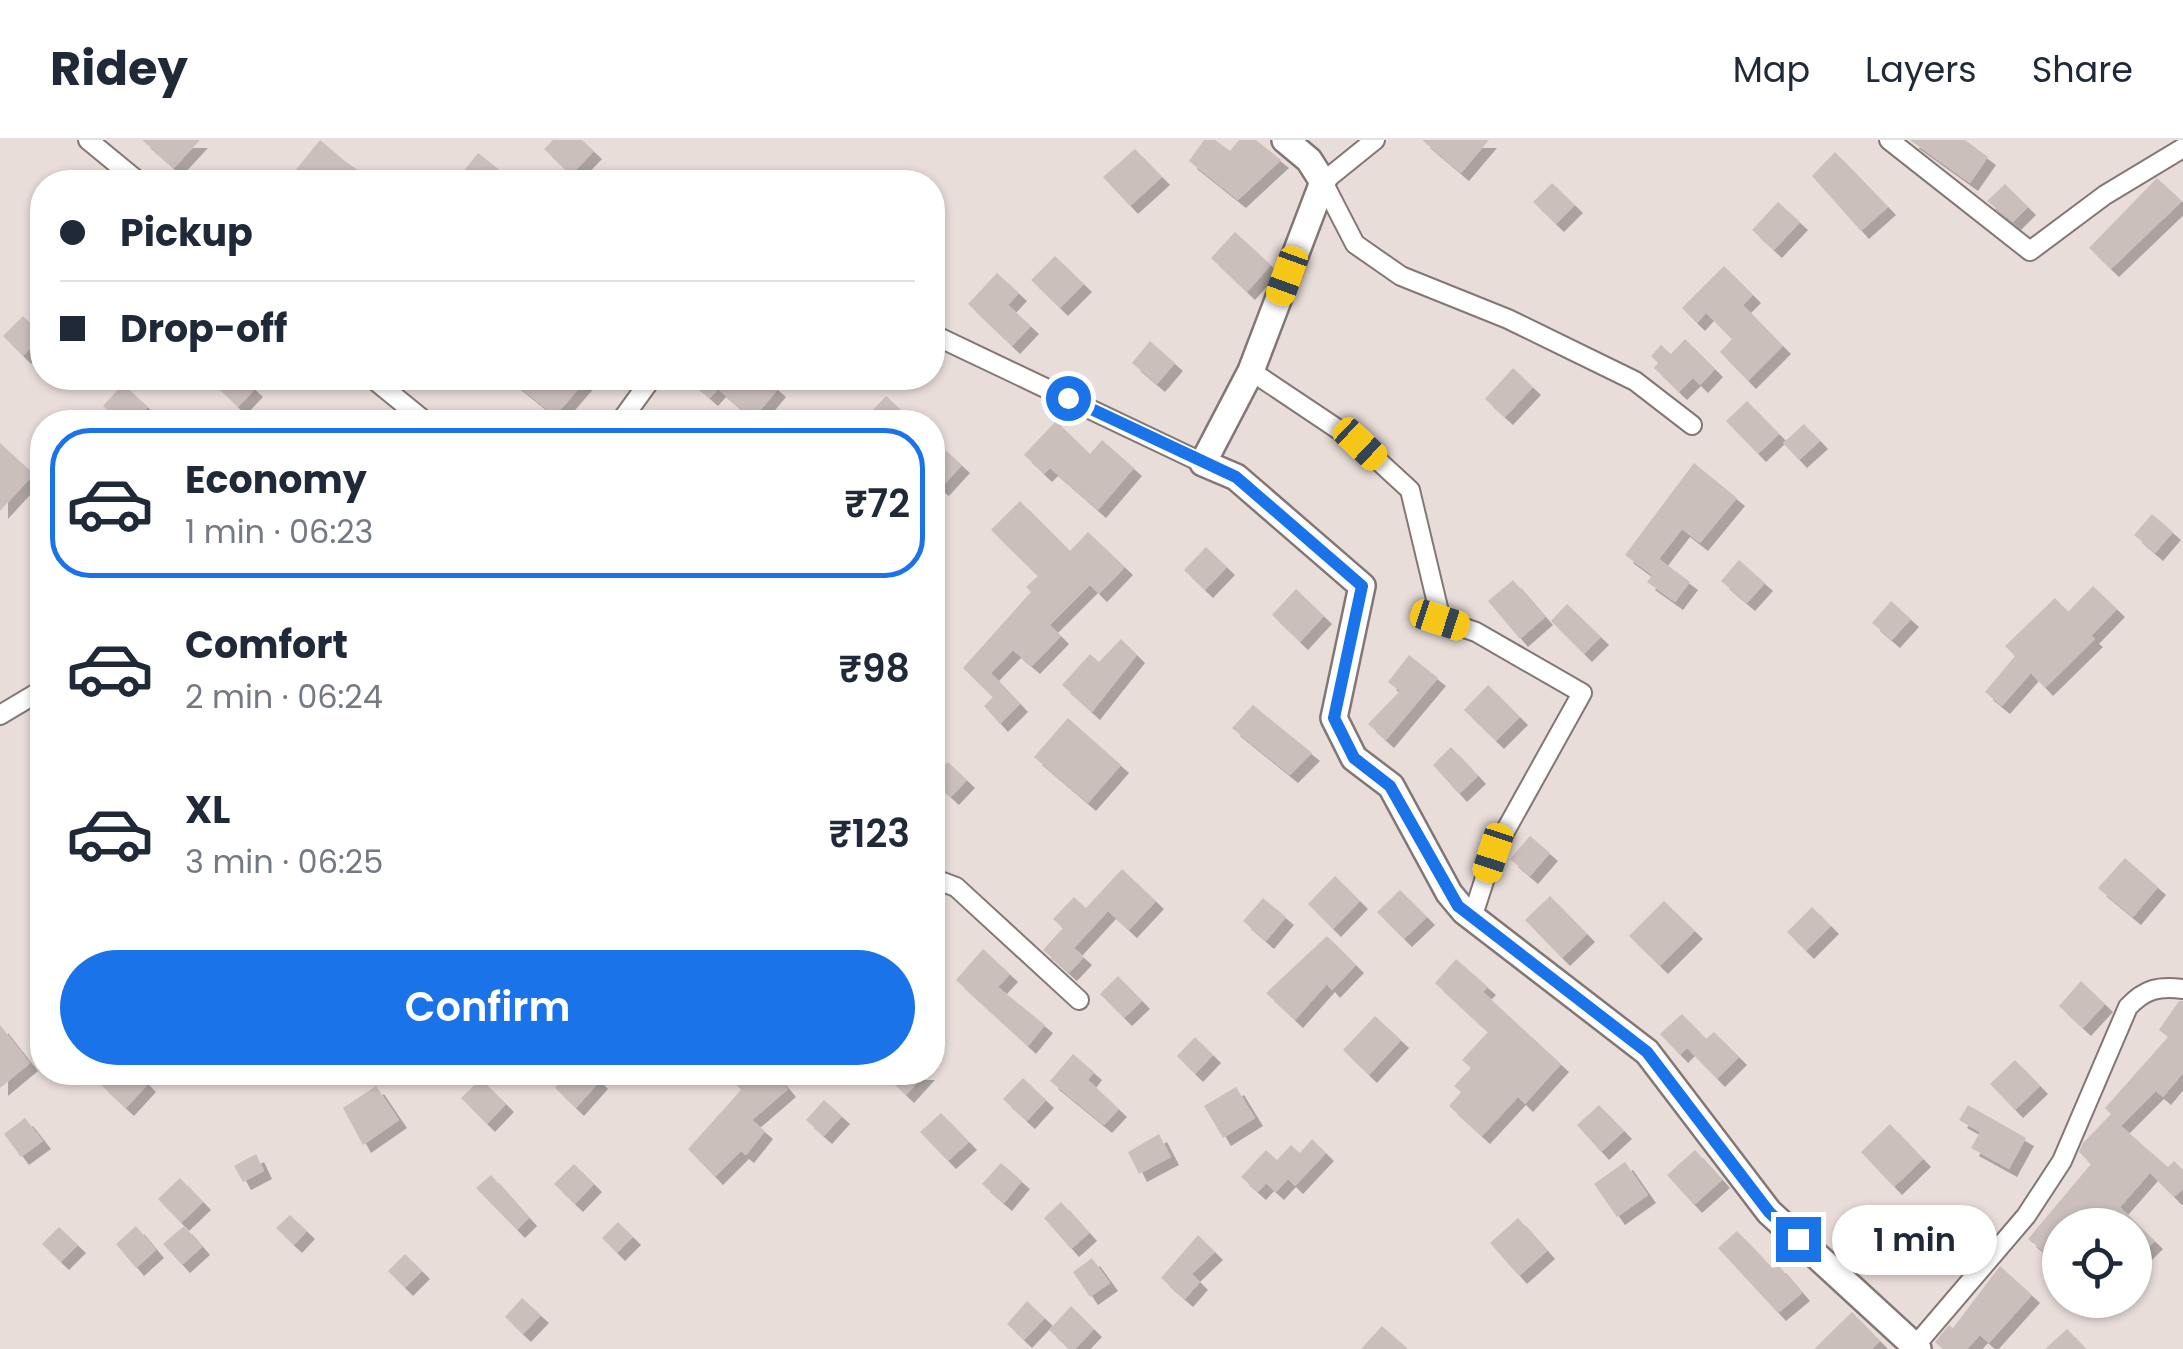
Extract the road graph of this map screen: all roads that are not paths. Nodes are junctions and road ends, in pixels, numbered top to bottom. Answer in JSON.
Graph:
{"nodes":[{"id":1,"x":88,"y":140,"type":"edge"},
{"id":2,"x":1285,"y":140,"type":"edge"},
{"id":3,"x":1374,"y":140,"type":"edge"},
{"id":4,"x":1889,"y":140,"type":"edge"},
{"id":5,"x":2183,"y":148,"type":"edge"},
{"id":6,"x":124,"y":170,"type":"edge"},
{"id":7,"x":1323,"y":182,"type":"junction"},
{"id":8,"x":945,"y":340,"type":"edge"},
{"id":9,"x":1252,"y":370,"type":"junction"},
{"id":10,"x":387,"y":390,"type":"edge"},
{"id":11,"x":411,"y":410,"type":"edge"},
{"id":12,"x":1692,"y":424,"type":"dead end"},
{"id":13,"x":1202,"y":463,"type":"junction"},
{"id":14,"x":30,"y":697,"type":"edge"},
{"id":15,"x":0,"y":715,"type":"edge"},
{"id":16,"x":945,"y":883,"type":"edge"},
{"id":17,"x":1473,"y":915,"type":"junction"},
{"id":18,"x":2183,"y":989,"type":"edge"},
{"id":19,"x":1079,"y":1000,"type":"dead end"},
{"id":20,"x":1916,"y":1347,"type":"edge"}],
"edges":[{"from":1,"to":6,"type":"street"},
{"from":2,"to":7,"type":"main road"},
{"from":3,"to":7,"type":"street"},
{"from":4,"to":5,"type":"street"},
{"from":7,"to":9,"type":"main road"},
{"from":7,"to":12,"type":"street"},
{"from":8,"to":13,"type":"street"},
{"from":9,"to":13,"type":"main road"},
{"from":9,"to":17,"type":"street"},
{"from":10,"to":11,"type":"street"},
{"from":13,"to":17,"type":"main road"},
{"from":14,"to":15,"type":"street"},
{"from":16,"to":19,"type":"street"},
{"from":17,"to":20,"type":"main road"},
{"from":18,"to":20,"type":"street"}]}
